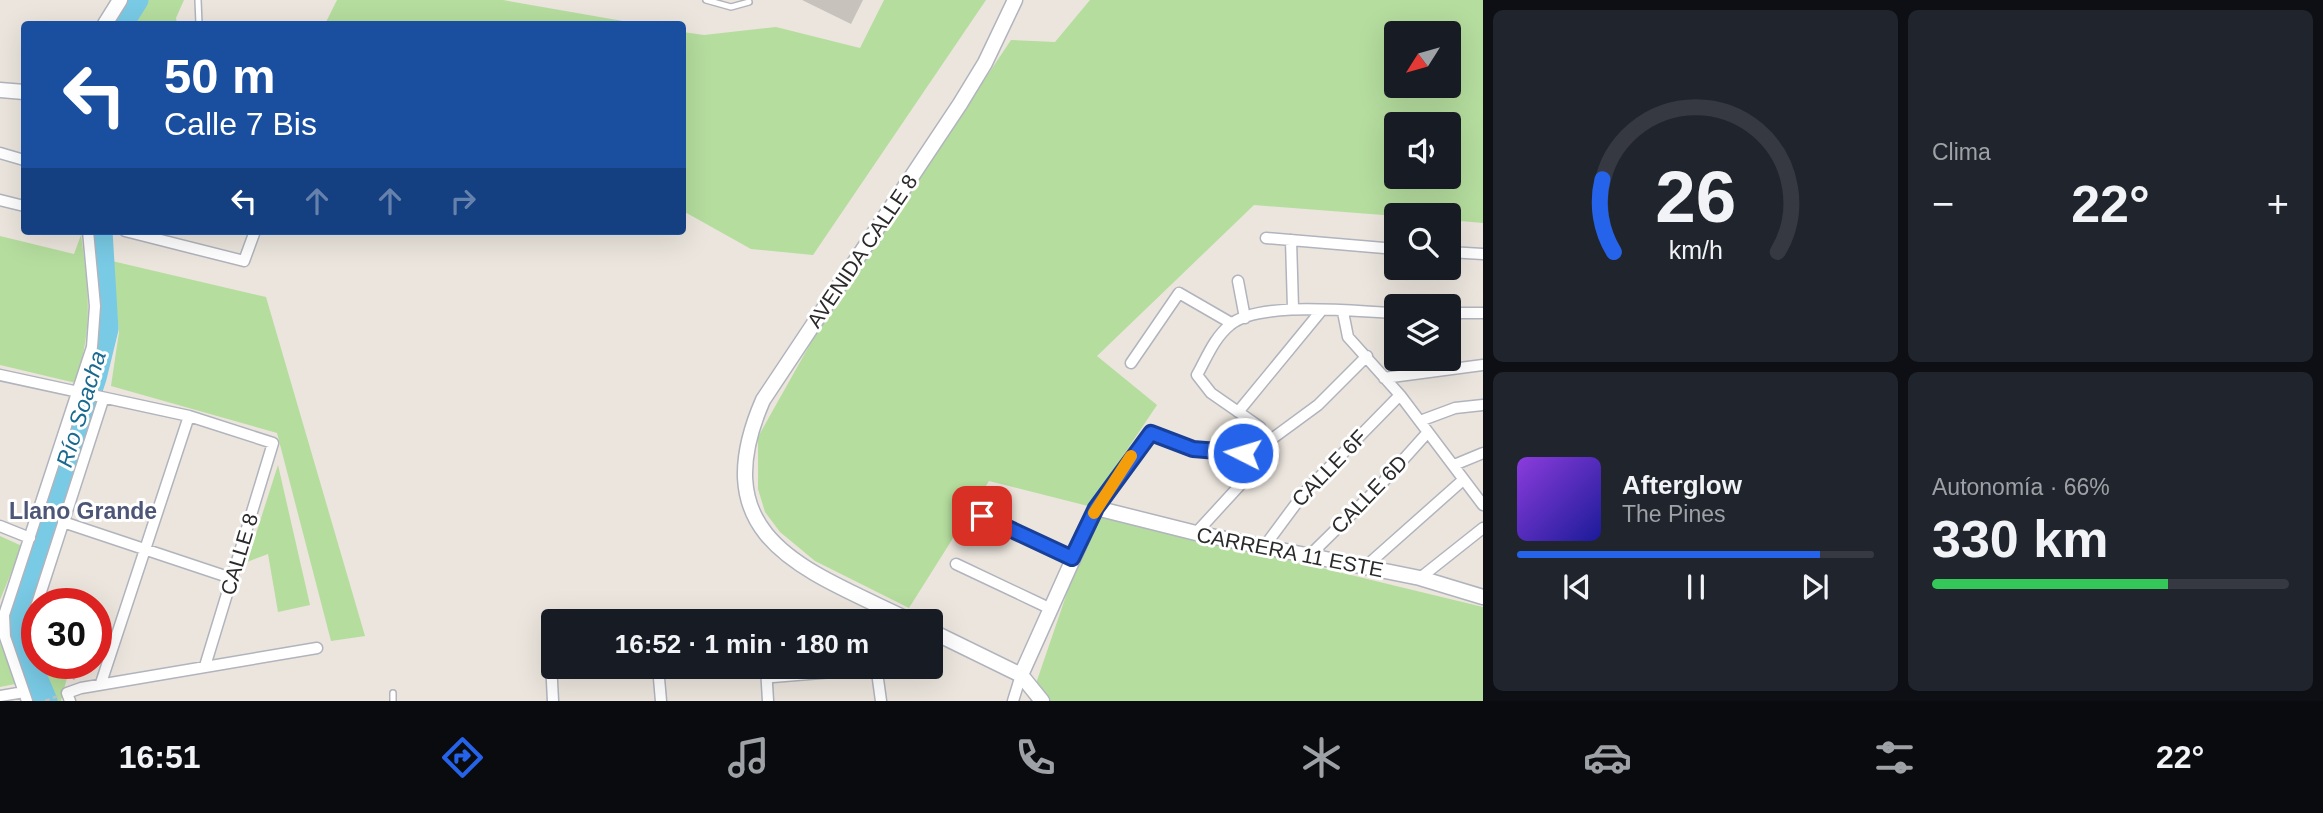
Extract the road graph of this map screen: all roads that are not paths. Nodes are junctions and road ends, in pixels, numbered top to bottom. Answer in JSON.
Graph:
{"nodes":[{"id":1,"x":120,"y":0,"type":"edge"},
{"id":2,"x":198,"y":0,"type":"edge"},
{"id":3,"x":706,"y":0,"type":"edge"},
{"id":4,"x":1015,"y":0,"type":"edge"},
{"id":5,"x":749,"y":2,"type":"edge"},
{"id":6,"x":107,"y":21,"type":"edge"},
{"id":7,"x":199,"y":21,"type":"edge"},
{"id":8,"x":0,"y":90,"type":"edge"},
{"id":9,"x":21,"y":92,"type":"edge"},
{"id":10,"x":0,"y":153,"type":"edge"},
{"id":11,"x":21,"y":159,"type":"edge"},
{"id":12,"x":0,"y":200,"type":"edge"},
{"id":13,"x":21,"y":205,"type":"edge"},
{"id":14,"x":89,"y":235,"type":"edge"},
{"id":15,"x":141,"y":235,"type":"edge"},
{"id":16,"x":254,"y":235,"type":"edge"},
{"id":17,"x":1266,"y":238,"type":"dead end"},
{"id":18,"x":1291,"y":240,"type":"junction"},
{"id":19,"x":1384,"y":248,"type":"edge"},
{"id":20,"x":1461,"y":253,"type":"edge"},
{"id":21,"x":1483,"y":254,"type":"edge"},
{"id":22,"x":1238,"y":281,"type":"dead end"},
{"id":23,"x":1293,"y":308,"type":"junction"},
{"id":24,"x":1321,"y":311,"type":"junction"},
{"id":25,"x":1343,"y":312,"type":"junction"},
{"id":26,"x":1384,"y":313,"type":"edge"},
{"id":27,"x":1461,"y":313,"type":"edge"},
{"id":28,"x":1483,"y":313,"type":"edge"},
{"id":29,"x":1245,"y":318,"type":"junction"},
{"id":30,"x":1231,"y":323,"type":"junction"},
{"id":31,"x":1367,"y":356,"type":"junction"},
{"id":32,"x":1131,"y":363,"type":"dead end"},
{"id":33,"x":1483,"y":365,"type":"edge"},
{"id":34,"x":0,"y":375,"type":"edge"},
{"id":35,"x":1384,"y":378,"type":"junction"},
{"id":36,"x":79,"y":394,"type":"junction"},
{"id":37,"x":1400,"y":394,"type":"junction"},
{"id":38,"x":100,"y":399,"type":"junction"},
{"id":39,"x":1483,"y":405,"type":"edge"},
{"id":40,"x":1238,"y":412,"type":"junction"},
{"id":41,"x":189,"y":416,"type":"junction"},
{"id":42,"x":1420,"y":421,"type":"junction"},
{"id":43,"x":1428,"y":432,"type":"junction"},
{"id":44,"x":1265,"y":452,"type":"junction"},
{"id":45,"x":1483,"y":453,"type":"edge"},
{"id":46,"x":1454,"y":465,"type":"junction"},
{"id":47,"x":1463,"y":480,"type":"junction"},
{"id":48,"x":1483,"y":505,"type":"edge"},
{"id":49,"x":1096,"y":508,"type":"junction"},
{"id":50,"x":982,"y":516,"type":"dead end"},
{"id":51,"x":63,"y":522,"type":"junction"},
{"id":52,"x":0,"y":526,"type":"edge"},
{"id":53,"x":1483,"y":528,"type":"edge"},
{"id":54,"x":1196,"y":533,"type":"junction"},
{"id":55,"x":30,"y":538,"type":"junction"},
{"id":56,"x":1264,"y":547,"type":"junction"},
{"id":57,"x":145,"y":549,"type":"junction"},
{"id":58,"x":1308,"y":556,"type":"junction"},
{"id":59,"x":1072,"y":558,"type":"junction"},
{"id":60,"x":956,"y":564,"type":"dead end"},
{"id":61,"x":1365,"y":566,"type":"junction"},
{"id":62,"x":231,"y":578,"type":"junction"},
{"id":63,"x":1420,"y":578,"type":"junction"},
{"id":64,"x":42,"y":588,"type":"edge"},
{"id":65,"x":1483,"y":597,"type":"edge"},
{"id":66,"x":1049,"y":608,"type":"junction"},
{"id":67,"x":887,"y":609,"type":"edge"},
{"id":68,"x":943,"y":637,"type":"edge"},
{"id":69,"x":317,"y":648,"type":"dead end"},
{"id":70,"x":205,"y":666,"type":"junction"},
{"id":71,"x":1021,"y":675,"type":"junction"},
{"id":72,"x":552,"y":679,"type":"edge"},
{"id":73,"x":659,"y":679,"type":"edge"},
{"id":74,"x":778,"y":679,"type":"edge"},
{"id":75,"x":878,"y":679,"type":"edge"},
{"id":76,"x":766,"y":680,"type":"joint"},
{"id":77,"x":101,"y":683,"type":"junction"},
{"id":78,"x":393,"y":693,"type":"dead end"},
{"id":79,"x":0,"y":696,"type":"edge"},
{"id":80,"x":66,"y":696,"type":"edge"},
{"id":81,"x":25,"y":697,"type":"edge"},
{"id":82,"x":393,"y":701,"type":"edge"},
{"id":83,"x":553,"y":701,"type":"edge"},
{"id":84,"x":661,"y":701,"type":"edge"},
{"id":85,"x":768,"y":701,"type":"edge"},
{"id":86,"x":881,"y":701,"type":"edge"},
{"id":87,"x":1013,"y":701,"type":"edge"},
{"id":88,"x":1042,"y":701,"type":"edge"}],
"edges":[{"from":1,"to":6,"type":"main road"},
{"from":2,"to":7,"type":"lane"},
{"from":3,"to":5,"type":"lane"},
{"from":4,"to":67,"type":"main road","name":"AVENIDA CALLE 8"},
{"from":8,"to":9,"type":"main road"},
{"from":10,"to":11,"type":"street"},
{"from":12,"to":13,"type":"street"},
{"from":14,"to":36,"type":"street"},
{"from":15,"to":16,"type":"street"},
{"from":17,"to":18,"type":"street"},
{"from":18,"to":19,"type":"street"},
{"from":18,"to":23,"type":"street"},
{"from":20,"to":21,"type":"street"},
{"from":22,"to":29,"type":"street"},
{"from":23,"to":24,"type":"street"},
{"from":23,"to":29,"type":"street"},
{"from":24,"to":25,"type":"street"},
{"from":24,"to":40,"type":"street"},
{"from":25,"to":26,"type":"street"},
{"from":25,"to":31,"type":"street"},
{"from":27,"to":28,"type":"street"},
{"from":29,"to":30,"type":"street"},
{"from":30,"to":32,"type":"street"},
{"from":30,"to":40,"type":"street"},
{"from":31,"to":35,"type":"street"},
{"from":31,"to":44,"type":"street"},
{"from":33,"to":35,"type":"street"},
{"from":34,"to":36,"type":"street"},
{"from":35,"to":37,"type":"street"},
{"from":36,"to":38,"type":"street"},
{"from":36,"to":55,"type":"street"},
{"from":37,"to":42,"type":"street"},
{"from":37,"to":56,"type":"street","name":"CALLE 6F"},
{"from":38,"to":41,"type":"street"},
{"from":38,"to":51,"type":"street"},
{"from":39,"to":42,"type":"street"},
{"from":40,"to":44,"type":"street"},
{"from":41,"to":57,"type":"street"},
{"from":41,"to":62,"type":"street","name":"CALLE 8"},
{"from":42,"to":43,"type":"street"},
{"from":43,"to":46,"type":"street"},
{"from":43,"to":58,"type":"street","name":"CALLE 6D"},
{"from":44,"to":49,"type":"street"},
{"from":44,"to":54,"type":"street"},
{"from":45,"to":46,"type":"street"},
{"from":46,"to":47,"type":"street"},
{"from":47,"to":48,"type":"street"},
{"from":47,"to":61,"type":"street"},
{"from":49,"to":54,"type":"main road","name":"CARRERA 11 ESTE"},
{"from":49,"to":59,"type":"main road"},
{"from":50,"to":59,"type":"street"},
{"from":51,"to":57,"type":"street"},
{"from":51,"to":64,"type":"street"},
{"from":52,"to":55,"type":"street"},
{"from":53,"to":63,"type":"street"},
{"from":54,"to":56,"type":"main road","name":"CARRERA 11 ESTE"},
{"from":55,"to":81,"type":"street"},
{"from":56,"to":58,"type":"main road","name":"CARRERA 11 ESTE"},
{"from":57,"to":62,"type":"street"},
{"from":57,"to":77,"type":"street"},
{"from":58,"to":61,"type":"main road","name":"CARRERA 11 ESTE"},
{"from":59,"to":66,"type":"main road"},
{"from":60,"to":66,"type":"street"},
{"from":61,"to":63,"type":"main road","name":"CARRERA 11 ESTE"},
{"from":62,"to":70,"type":"street","name":"CALLE 8"},
{"from":63,"to":65,"type":"main road","name":"CARRERA 11 ESTE"},
{"from":66,"to":71,"type":"main road"},
{"from":68,"to":71,"type":"main road"},
{"from":69,"to":70,"type":"street"},
{"from":70,"to":77,"type":"street"},
{"from":71,"to":87,"type":"street"},
{"from":71,"to":88,"type":"main road"},
{"from":72,"to":83,"type":"street"},
{"from":73,"to":84,"type":"street"},
{"from":74,"to":76,"type":"lane"},
{"from":75,"to":86,"type":"street"},
{"from":76,"to":85,"type":"street"},
{"from":77,"to":80,"type":"street"},
{"from":78,"to":82,"type":"lane"},
{"from":79,"to":81,"type":"street"}]}
